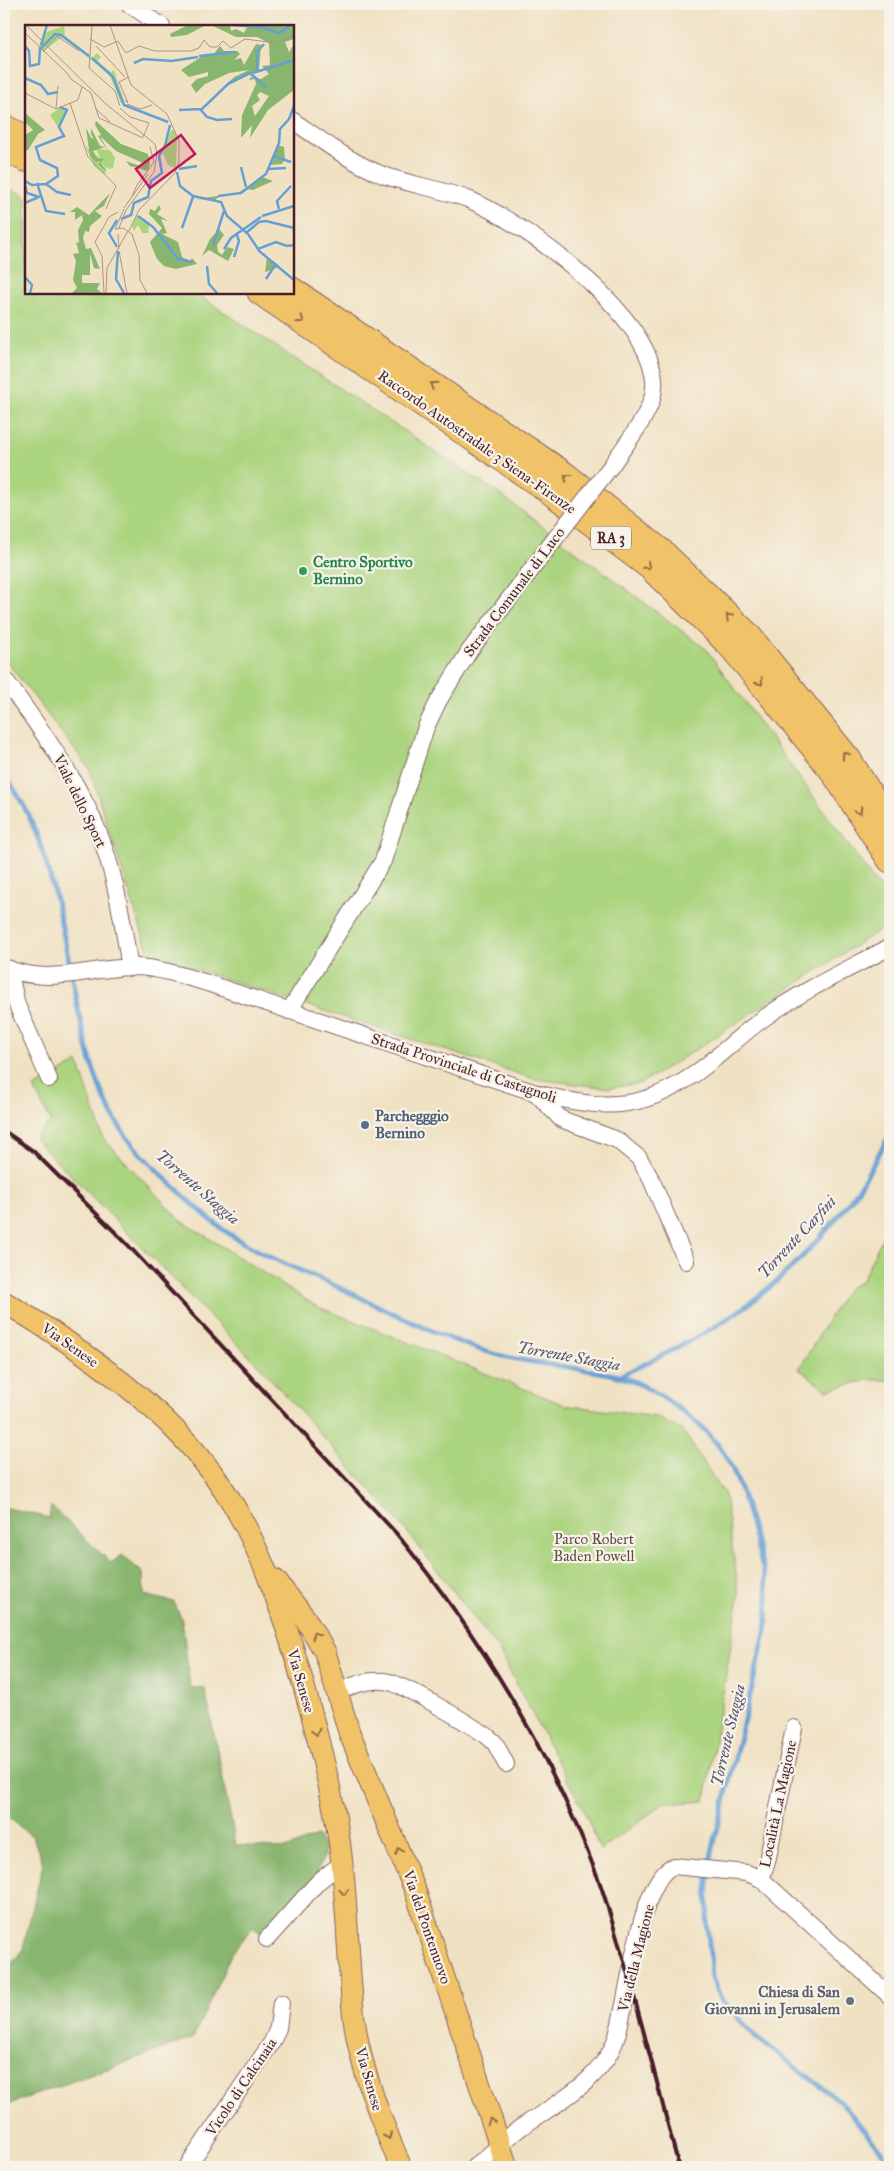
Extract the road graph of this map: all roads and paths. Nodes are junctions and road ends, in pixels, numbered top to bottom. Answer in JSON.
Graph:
{"nodes":[{"id":1,"x":129,"y":4,"type":"edge"},
{"id":2,"x":160,"y":25,"type":"edge"},
{"id":3,"x":294,"y":121,"type":"edge"},
{"id":4,"x":4,"y":127,"type":"edge"},
{"id":5,"x":25,"y":138,"type":"edge"},
{"id":6,"x":4,"y":148,"type":"edge"},
{"id":7,"x":25,"y":159,"type":"edge"},
{"id":8,"x":294,"y":291,"type":"edge"},
{"id":9,"x":263,"y":294,"type":"edge"},
{"id":10,"x":4,"y":678,"type":"edge"},
{"id":11,"x":890,"y":826,"type":"edge"},
{"id":12,"x":890,"y":860,"type":"edge"},
{"id":13,"x":890,"y":948,"type":"edge"},
{"id":14,"x":7,"y":968,"type":"edge"},
{"id":15,"x":130,"y":968,"type":"junction"},
{"id":16,"x":289,"y":1011,"type":"junction"},
{"id":17,"x":49,"y":1079,"type":"dead end"},
{"id":18,"x":536,"y":1092,"type":"junction"},
{"id":19,"x":686,"y":1261,"type":"dead end"},
{"id":20,"x":4,"y":1302,"type":"edge"},
{"id":21,"x":266,"y":1568,"type":"junction"},
{"id":22,"x":328,"y":1662,"type":"junction"},
{"id":23,"x":300,"y":1673,"type":"junction"},
{"id":24,"x":336,"y":1692,"type":"junction"},
{"id":25,"x":794,"y":1728,"type":"dead end"},
{"id":26,"x":506,"y":1764,"type":"dead end"},
{"id":27,"x":342,"y":1863,"type":"junction"},
{"id":28,"x":754,"y":1876,"type":"junction"},
{"id":29,"x":267,"y":1939,"type":"dead end"},
{"id":30,"x":890,"y":1996,"type":"edge"},
{"id":31,"x":281,"y":2003,"type":"dead end"},
{"id":32,"x":499,"y":2146,"type":"junction"},
{"id":33,"x":187,"y":2167,"type":"edge"},
{"id":34,"x":401,"y":2167,"type":"edge"},
{"id":35,"x":474,"y":2167,"type":"edge"},
{"id":36,"x":507,"y":2167,"type":"edge"}],
"edges":[{"from":1,"to":2,"type":"street"},
{"from":3,"to":16,"type":"street","name":"Strada Comunale di Luco","bridge":true},
{"from":4,"to":5,"type":"highway"},
{"from":6,"to":7,"type":"highway"},
{"from":11,"to":8,"type":"highway","name":"Raccordo Autostradale 3 Siena-Firenze","number":"RA 3","one_way":true},
{"from":9,"to":12,"type":"highway","name":"Raccordo Autostradale 3 Siena-Firenze","number":"RA 3","one_way":true},
{"from":10,"to":15,"type":"street","name":"Viale dello Sport"},
{"from":13,"to":18,"type":"street","name":"Strada Provinciale di Castagnoli"},
{"from":14,"to":15,"type":"street","name":"Strada Provinciale di Castagnoli"},
{"from":14,"to":17,"type":"street"},
{"from":15,"to":16,"type":"street","name":"Strada Provinciale di Castagnoli"},
{"from":16,"to":18,"type":"street","name":"Strada Provinciale di Castagnoli"},
{"from":18,"to":19,"type":"street"},
{"from":20,"to":21,"type":"main road","name":"Via Senese"},
{"from":22,"to":21,"type":"main road","name":"Via del Pontenuovo","one_way":true},
{"from":21,"to":23,"type":"main road","name":"Via Senese"},
{"from":22,"to":23,"type":"main road"},
{"from":22,"to":24,"type":"main road","name":"Via del Pontenuovo"},
{"from":23,"to":27,"type":"main road","name":"Via Senese","one_way":true},
{"from":24,"to":26,"type":"street"},
{"from":32,"to":24,"type":"main road","name":"Via del Pontenuovo","one_way":true},
{"from":25,"to":28,"type":"street","name":"Località La Magione"},
{"from":27,"to":29,"type":"street"},
{"from":27,"to":34,"type":"main road","name":"Via Senese","one_way":true},
{"from":28,"to":30,"type":"street"},
{"from":28,"to":32,"type":"street","name":"Via della Magione"},
{"from":31,"to":33,"type":"street","name":"Vicolo di Calcinaia"},
{"from":32,"to":35,"type":"street","name":"Via della Magione"},
{"from":32,"to":36,"type":"main road","name":"Via del Pontenuovo"}]}
